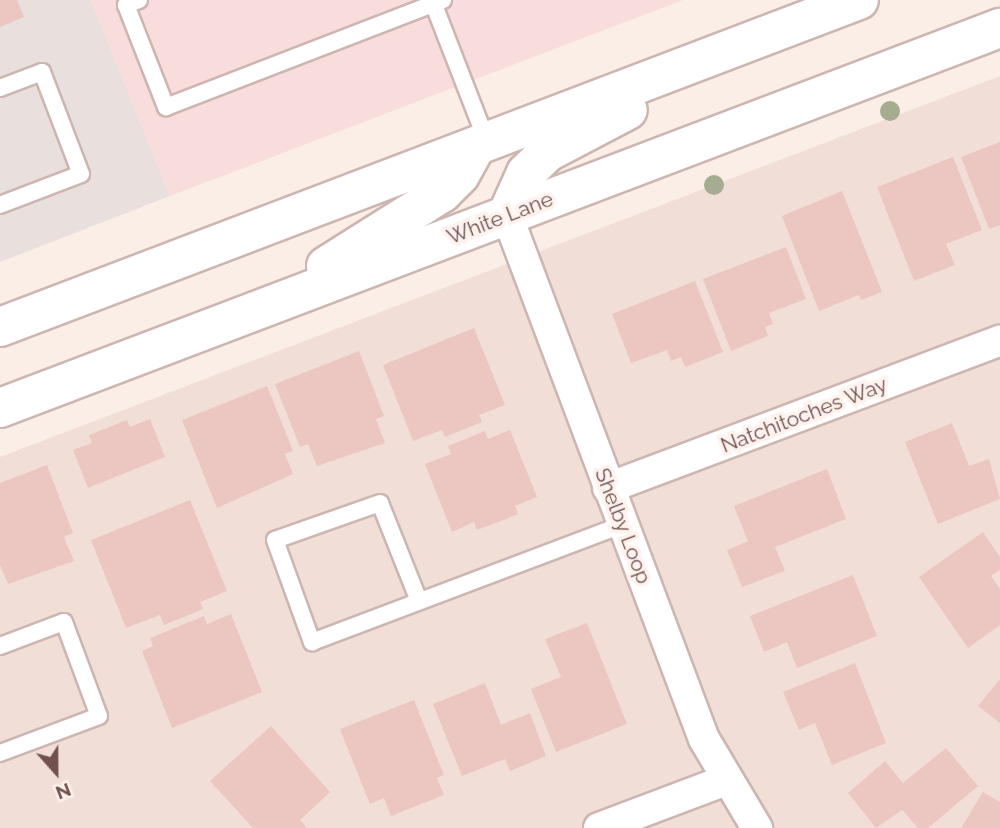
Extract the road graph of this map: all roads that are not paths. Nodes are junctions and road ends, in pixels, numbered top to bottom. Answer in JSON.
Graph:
{"nodes":[{"id":1,"x":139,"y":0,"type":"edge"},
{"id":2,"x":859,"y":0,"type":"edge"},
{"id":3,"x":436,"y":1,"type":"edge"},
{"id":4,"x":1000,"y":28,"type":"edge"},
{"id":5,"x":775,"y":32,"type":"junction"},
{"id":6,"x":0,"y":88,"type":"edge"},
{"id":7,"x":482,"y":144,"type":"junction"},
{"id":8,"x":0,"y":205,"type":"edge"},
{"id":9,"x":507,"y":215,"type":"junction"},
{"id":10,"x":253,"y":312,"type":"junction"},
{"id":11,"x":0,"y":327,"type":"edge"},
{"id":12,"x":1000,"y":341,"type":"edge"},
{"id":13,"x":0,"y":408,"type":"edge"},
{"id":14,"x":608,"y":488,"type":"junction"},
{"id":15,"x":622,"y":525,"type":"junction"},
{"id":16,"x":419,"y":601,"type":"junction"},
{"id":17,"x":0,"y":646,"type":"edge"},
{"id":18,"x":1,"y":750,"type":"edge"},
{"id":19,"x":726,"y":780,"type":"junction"},
{"id":20,"x":599,"y":828,"type":"edge"},
{"id":21,"x":757,"y":828,"type":"edge"}],
"edges":[{"from":1,"to":3,"type":"lane"},
{"from":2,"to":5,"type":"main road"},
{"from":3,"to":7,"type":"lane"},
{"from":4,"to":9,"type":"main road","name":"White Lane"},
{"from":5,"to":7,"type":"main road"},
{"from":5,"to":9,"type":"main road"},
{"from":6,"to":8,"type":"lane"},
{"from":7,"to":10,"type":"main road"},
{"from":7,"to":11,"type":"main road"},
{"from":9,"to":10,"type":"main road","name":"White Lane"},
{"from":9,"to":14,"type":"street","name":"Shelby Loop"},
{"from":10,"to":13,"type":"main road","name":"White Lane"},
{"from":12,"to":14,"type":"street","name":"Natchitoches Way"},
{"from":14,"to":15,"type":"street","name":"Shelby Loop"},
{"from":15,"to":16,"type":"lane"},
{"from":15,"to":19,"type":"street","name":"Shelby Loop"},
{"from":16,"to":16,"type":"lane"},
{"from":17,"to":18,"type":"lane"},
{"from":19,"to":20,"type":"street"},
{"from":19,"to":21,"type":"street","name":"Shelby Loop"}]}
